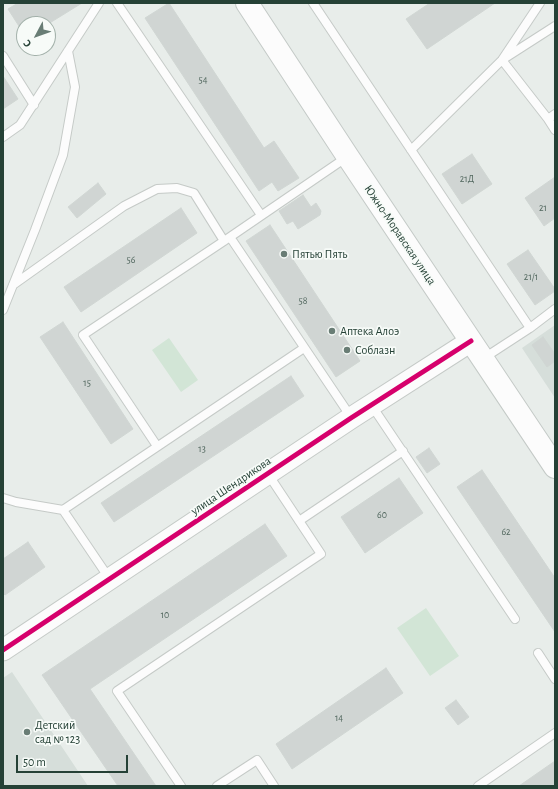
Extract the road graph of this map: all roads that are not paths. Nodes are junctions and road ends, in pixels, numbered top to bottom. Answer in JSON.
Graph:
{"nodes":[{"id":1,"x":99,"y":3,"type":"edge"},
{"id":2,"x":117,"y":3,"type":"edge"},
{"id":3,"x":248,"y":3,"type":"edge"},
{"id":4,"x":313,"y":3,"type":"edge"},
{"id":5,"x":540,"y":3,"type":"edge"},
{"id":6,"x":555,"y":26,"type":"edge"},
{"id":7,"x":68,"y":51,"type":"junction"},
{"id":8,"x":3,"y":56,"type":"edge"},
{"id":9,"x":502,"y":60,"type":"junction"},
{"id":10,"x":34,"y":105,"type":"junction"},
{"id":11,"x":552,"y":117,"type":"edge"},
{"id":12,"x":555,"y":130,"type":"edge"},
{"id":13,"x":3,"y":137,"type":"edge"},
{"id":14,"x":411,"y":150,"type":"junction"},
{"id":15,"x":348,"y":157,"type":"junction"},
{"id":16,"x":261,"y":215,"type":"junction"},
{"id":17,"x":227,"y":239,"type":"junction"},
{"id":18,"x":13,"y":286,"type":"junction"},
{"id":19,"x":555,"y":309,"type":"edge"},
{"id":20,"x":3,"y":310,"type":"edge"},
{"id":21,"x":530,"y":328,"type":"junction"},
{"id":22,"x":471,"y":341,"type":"junction"},
{"id":23,"x":304,"y":348,"type":"junction"},
{"id":24,"x":483,"y":358,"type":"junction"},
{"id":25,"x":372,"y":405,"type":"junction"},
{"id":26,"x":351,"y":418,"type":"junction"},
{"id":27,"x":157,"y":446,"type":"junction"},
{"id":28,"x":403,"y":451,"type":"junction"},
{"id":29,"x":555,"y":467,"type":"edge"},
{"id":30,"x":268,"y":474,"type":"junction"},
{"id":31,"x":3,"y":498,"type":"edge"},
{"id":32,"x":63,"y":510,"type":"junction"},
{"id":33,"x":299,"y":521,"type":"junction"},
{"id":34,"x":109,"y":579,"type":"junction"},
{"id":35,"x":515,"y":619,"type":"dead end"},
{"id":36,"x":3,"y":650,"type":"edge"},
{"id":37,"x":538,"y":653,"type":"dead end"},
{"id":38,"x":555,"y":679,"type":"edge"},
{"id":39,"x":555,"y":733,"type":"edge"},
{"id":40,"x":181,"y":786,"type":"edge"},
{"id":41,"x":217,"y":786,"type":"edge"},
{"id":42,"x":274,"y":786,"type":"edge"},
{"id":43,"x":478,"y":786,"type":"edge"}],
"edges":[{"from":1,"to":7,"type":"lane"},
{"from":2,"to":16,"type":"lane"},
{"from":3,"to":15,"type":"main road","name":"Южно-Моравская улица"},
{"from":4,"to":14,"type":"lane"},
{"from":5,"to":9,"type":"lane"},
{"from":6,"to":9,"type":"lane"},
{"from":7,"to":10,"type":"lane"},
{"from":7,"to":18,"type":"lane"},
{"from":8,"to":10,"type":"lane"},
{"from":9,"to":11,"type":"lane"},
{"from":9,"to":14,"type":"lane"},
{"from":10,"to":13,"type":"lane"},
{"from":11,"to":12,"type":"lane"},
{"from":14,"to":21,"type":"lane"},
{"from":15,"to":16,"type":"lane"},
{"from":15,"to":22,"type":"main road","name":"Южно-Моравская улица"},
{"from":16,"to":17,"type":"lane"},
{"from":17,"to":18,"type":"lane"},
{"from":17,"to":23,"type":"lane"},
{"from":17,"to":27,"type":"lane"},
{"from":18,"to":20,"type":"lane"},
{"from":19,"to":21,"type":"lane"},
{"from":21,"to":24,"type":"lane"},
{"from":22,"to":24,"type":"main road","name":"Южно-Моравская улица"},
{"from":22,"to":25,"type":"street","name":"улица Шендрикова"},
{"from":23,"to":26,"type":"lane"},
{"from":23,"to":27,"type":"lane"},
{"from":24,"to":29,"type":"main road","name":"Южно-Моравская улица"},
{"from":25,"to":26,"type":"street","name":"улица Шендрикова"},
{"from":25,"to":28,"type":"lane"},
{"from":26,"to":30,"type":"street","name":"улица Шендрикова"},
{"from":27,"to":32,"type":"lane"},
{"from":28,"to":33,"type":"lane"},
{"from":28,"to":35,"type":"lane"},
{"from":30,"to":33,"type":"lane"},
{"from":30,"to":34,"type":"street","name":"улица Шендрикова"},
{"from":31,"to":32,"type":"lane"},
{"from":32,"to":34,"type":"lane"},
{"from":33,"to":40,"type":"lane"},
{"from":34,"to":36,"type":"street","name":"улица Шендрикова"},
{"from":37,"to":38,"type":"lane"},
{"from":39,"to":43,"type":"lane"},
{"from":41,"to":42,"type":"lane"}]}
